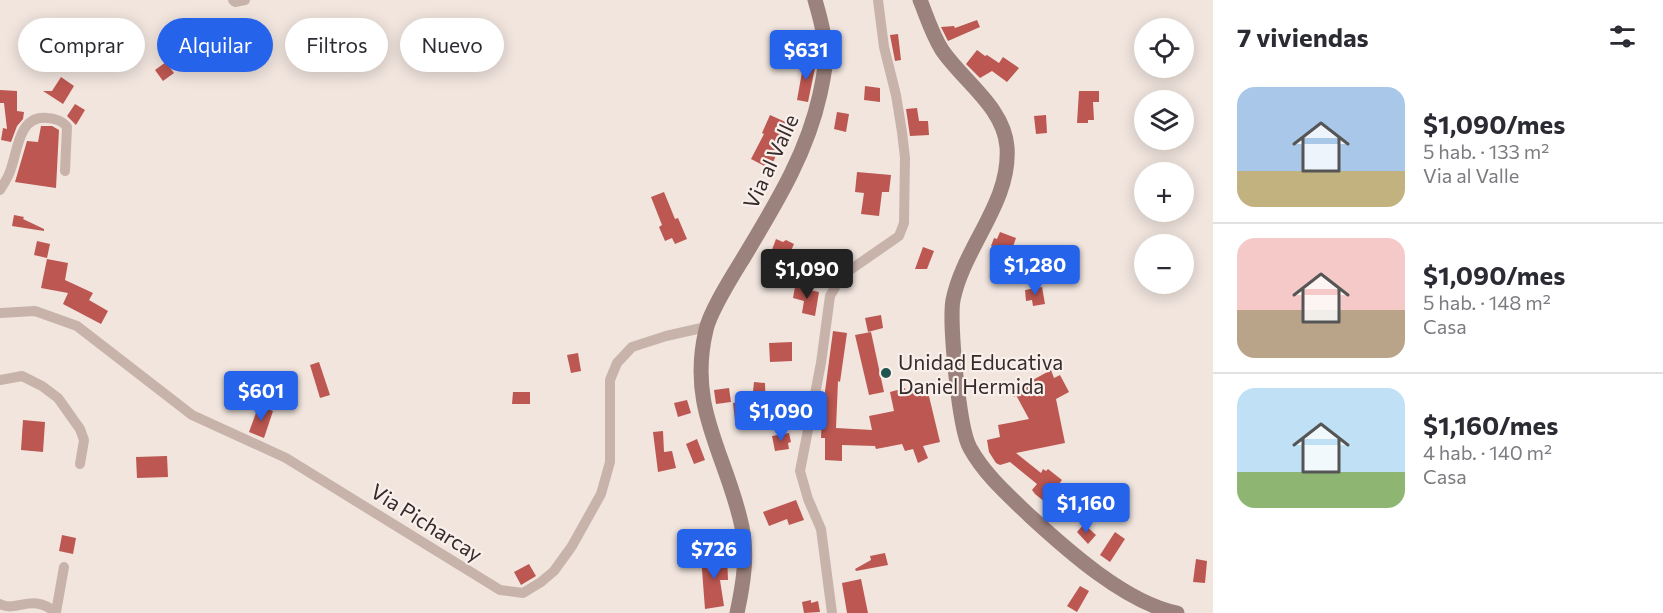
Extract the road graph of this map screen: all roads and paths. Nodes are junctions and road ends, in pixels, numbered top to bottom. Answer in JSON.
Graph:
{"nodes":[{"id":1,"x":233,"y":0,"type":"edge"},
{"id":2,"x":245,"y":0,"type":"edge"},
{"id":3,"x":815,"y":0,"type":"edge"},
{"id":4,"x":878,"y":0,"type":"edge"},
{"id":5,"x":920,"y":0,"type":"edge"},
{"id":6,"x":65,"y":171,"type":"dead end"},
{"id":7,"x":0,"y":190,"type":"edge"},
{"id":8,"x":0,"y":313,"type":"edge"},
{"id":9,"x":706,"y":327,"type":"junction"},
{"id":10,"x":0,"y":380,"type":"edge"},
{"id":11,"x":80,"y":464,"type":"dead end"},
{"id":12,"x":64,"y":567,"type":"dead end"},
{"id":13,"x":0,"y":604,"type":"edge"},
{"id":14,"x":56,"y":612,"type":"edge"},
{"id":15,"x":737,"y":613,"type":"edge"},
{"id":16,"x":832,"y":613,"type":"edge"},
{"id":17,"x":1177,"y":613,"type":"edge"}],
"edges":[{"from":1,"to":2,"type":"street"},
{"from":3,"to":9,"type":"street","name":"Via al Valle"},
{"from":4,"to":16,"type":"street"},
{"from":5,"to":17,"type":"street"},
{"from":6,"to":7,"type":"street"},
{"from":8,"to":9,"type":"street","name":"Via Picharcay"},
{"from":9,"to":15,"type":"street"},
{"from":10,"to":11,"type":"street"},
{"from":12,"to":14,"type":"street"},
{"from":13,"to":14,"type":"street"}]}
